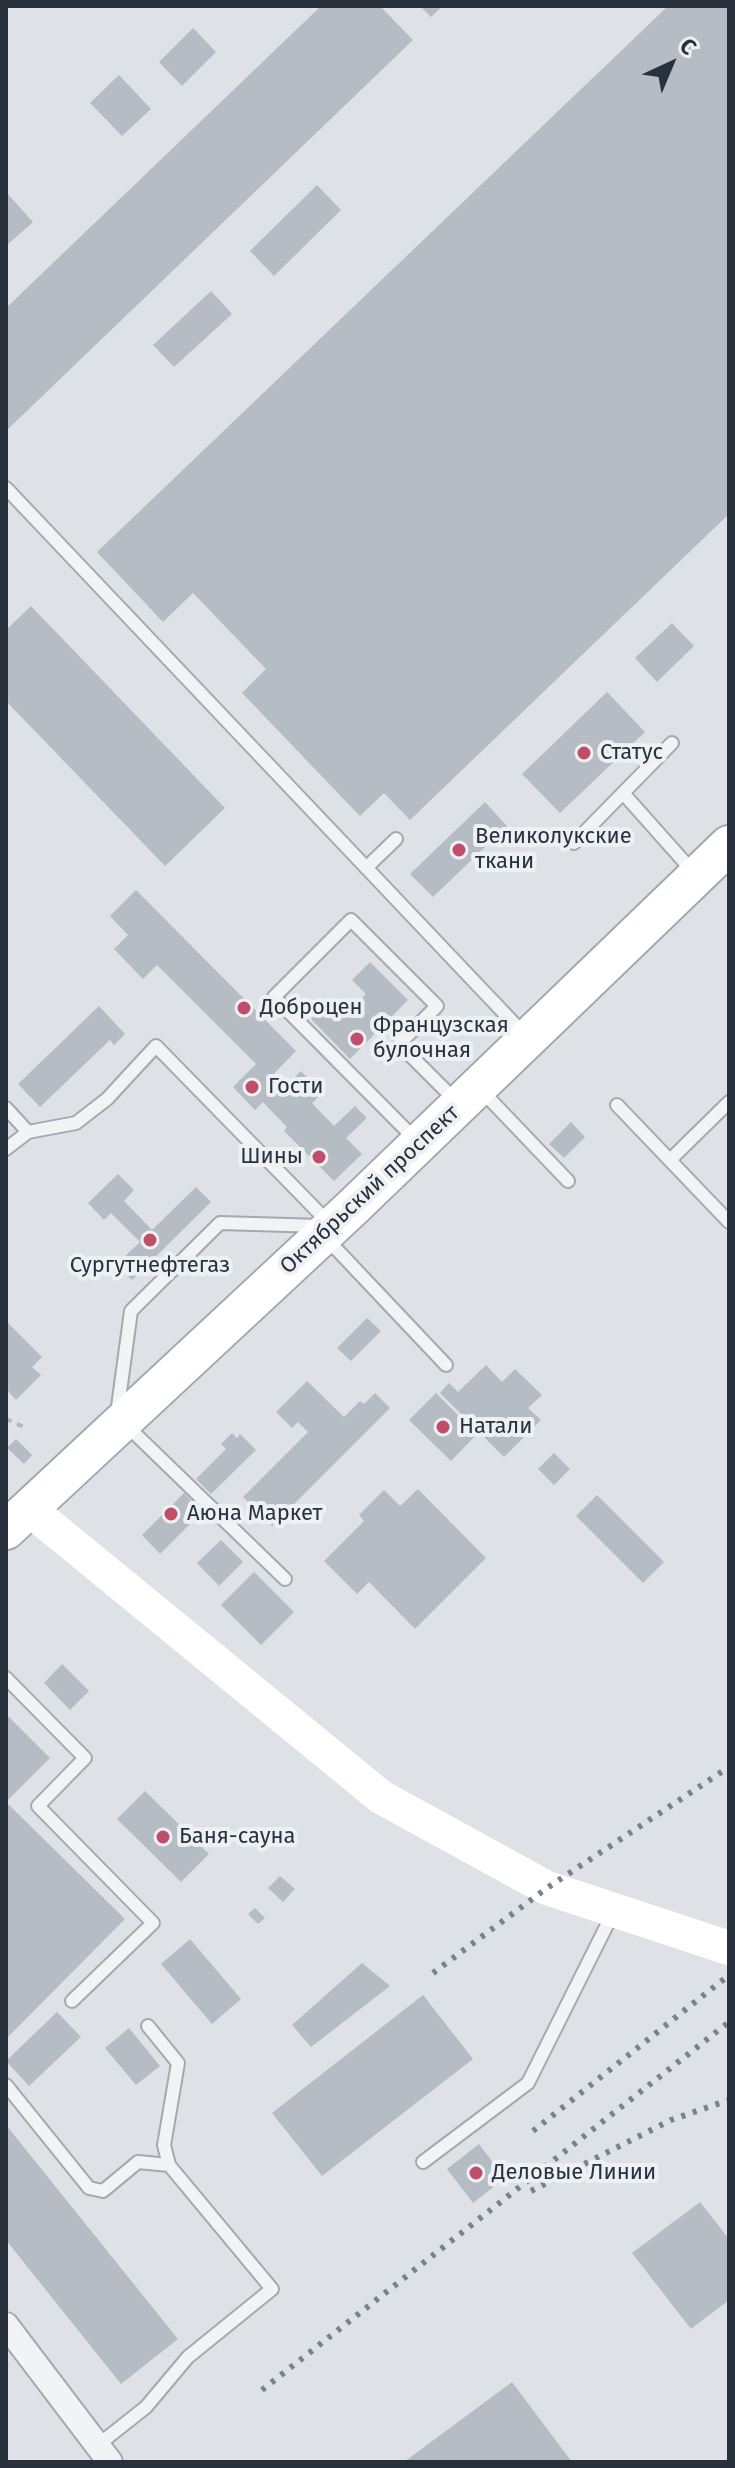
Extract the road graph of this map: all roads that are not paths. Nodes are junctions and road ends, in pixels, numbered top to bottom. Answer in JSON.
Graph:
{"nodes":[{"id":1,"x":6,"y":488,"type":"edge"},
{"id":2,"x":672,"y":743,"type":"dead end"},
{"id":3,"x":623,"y":793,"type":"junction"},
{"id":4,"x":396,"y":839,"type":"dead end"},
{"id":5,"x":574,"y":843,"type":"dead end"},
{"id":6,"x":729,"y":845,"type":"edge"},
{"id":7,"x":366,"y":868,"type":"junction"},
{"id":8,"x":697,"y":876,"type":"junction"},
{"id":9,"x":529,"y":1039,"type":"junction"},
{"id":10,"x":469,"y":1096,"type":"junction"},
{"id":11,"x":729,"y":1102,"type":"edge"},
{"id":12,"x":617,"y":1105,"type":"dead end"},
{"id":13,"x":6,"y":1108,"type":"edge"},
{"id":14,"x":28,"y":1132,"type":"junction"},
{"id":15,"x":419,"y":1143,"type":"junction"},
{"id":16,"x":6,"y":1149,"type":"edge"},
{"id":17,"x":670,"y":1160,"type":"junction"},
{"id":18,"x":568,"y":1181,"type":"dead end"},
{"id":19,"x":729,"y":1222,"type":"edge"},
{"id":20,"x":328,"y":1231,"type":"junction"},
{"id":21,"x":446,"y":1365,"type":"dead end"},
{"id":22,"x":119,"y":1425,"type":"junction"},
{"id":23,"x":17,"y":1519,"type":"edge"},
{"id":24,"x":285,"y":1579,"type":"dead end"},
{"id":25,"x":6,"y":1678,"type":"edge"},
{"id":26,"x":615,"y":1910,"type":"junction"},
{"id":27,"x":729,"y":1948,"type":"edge"},
{"id":28,"x":72,"y":2001,"type":"dead end"},
{"id":29,"x":148,"y":2026,"type":"dead end"},
{"id":30,"x":6,"y":2085,"type":"edge"},
{"id":31,"x":423,"y":2162,"type":"dead end"},
{"id":32,"x":169,"y":2165,"type":"junction"},
{"id":33,"x":6,"y":2325,"type":"edge"},
{"id":34,"x":104,"y":2454,"type":"edge"}],
"edges":[{"from":1,"to":7,"type":"lane"},
{"from":2,"to":3,"type":"lane"},
{"from":3,"to":5,"type":"lane"},
{"from":3,"to":8,"type":"lane"},
{"from":4,"to":7,"type":"lane"},
{"from":6,"to":8,"type":"main road","name":"Октябрьский проспект"},
{"from":7,"to":9,"type":"lane"},
{"from":8,"to":9,"type":"main road","name":"Октябрьский проспект"},
{"from":9,"to":10,"type":"main road","name":"Октябрьский проспект"},
{"from":10,"to":15,"type":"main road","name":"Октябрьский проспект"},
{"from":10,"to":15,"type":"lane"},
{"from":10,"to":18,"type":"lane"},
{"from":11,"to":17,"type":"lane"},
{"from":12,"to":17,"type":"lane"},
{"from":13,"to":14,"type":"lane"},
{"from":14,"to":16,"type":"lane"},
{"from":14,"to":20,"type":"lane"},
{"from":15,"to":20,"type":"main road","name":"Октябрьский проспект"},
{"from":17,"to":19,"type":"lane"},
{"from":20,"to":21,"type":"lane"},
{"from":20,"to":22,"type":"main road","name":"Октябрьский проспект"},
{"from":20,"to":22,"type":"lane"},
{"from":22,"to":23,"type":"main road","name":"Октябрьский проспект"},
{"from":22,"to":24,"type":"lane"},
{"from":23,"to":26,"type":"street"},
{"from":25,"to":28,"type":"lane"},
{"from":26,"to":27,"type":"street"},
{"from":26,"to":31,"type":"lane"},
{"from":29,"to":32,"type":"lane"},
{"from":30,"to":32,"type":"lane"},
{"from":32,"to":34,"type":"lane"},
{"from":33,"to":34,"type":"street"}]}
